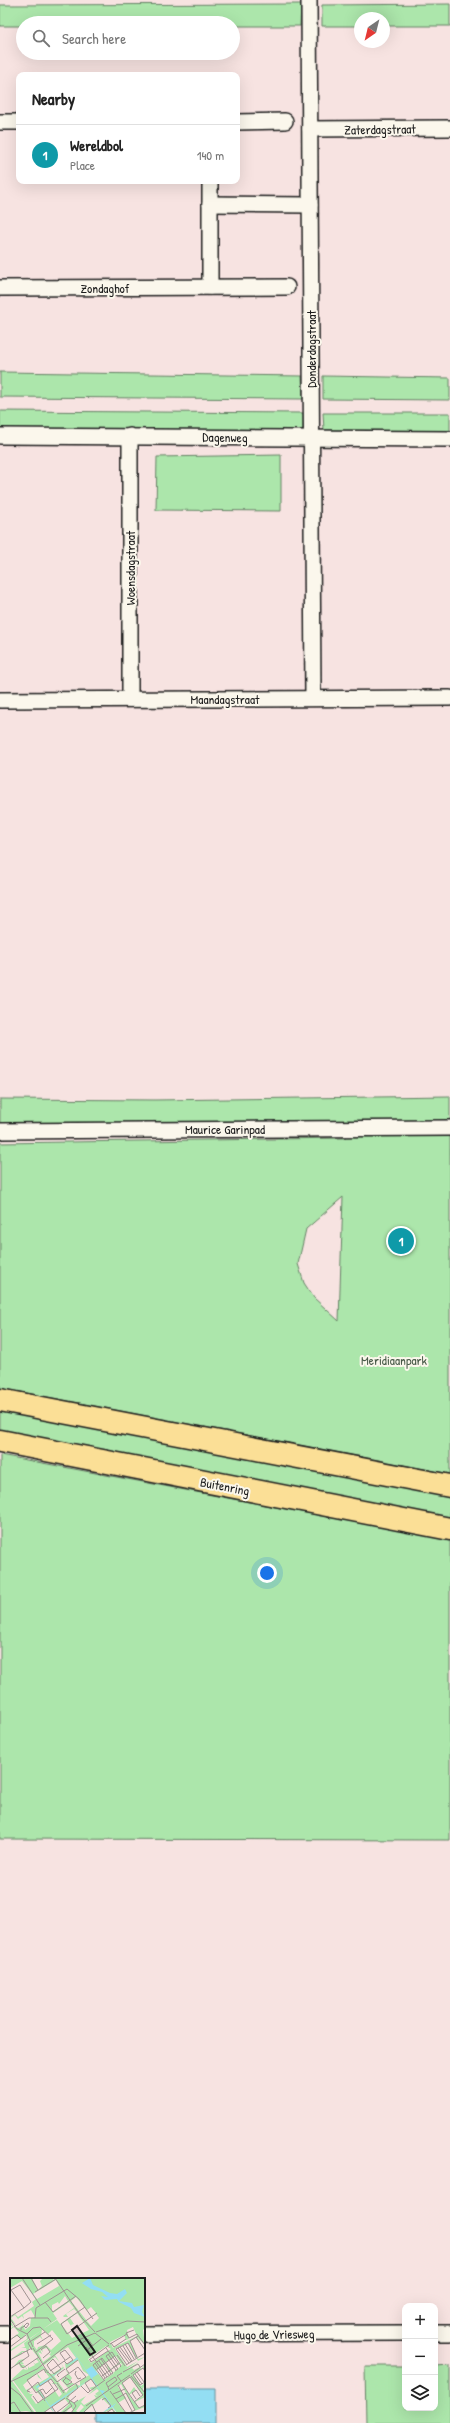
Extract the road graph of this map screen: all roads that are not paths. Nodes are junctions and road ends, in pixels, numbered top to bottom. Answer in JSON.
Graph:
{"nodes":[{"id":1,"x":309,"y":0,"type":"edge"},
{"id":2,"x":285,"y":121,"type":"dead end"},
{"id":3,"x":0,"y":122,"type":"edge"},
{"id":4,"x":16,"y":122,"type":"edge"},
{"id":5,"x":240,"y":122,"type":"edge"},
{"id":6,"x":450,"y":128,"type":"edge"},
{"id":7,"x":310,"y":129,"type":"junction"},
{"id":8,"x":210,"y":184,"type":"edge"},
{"id":9,"x":210,"y":204,"type":"junction"},
{"id":10,"x":310,"y":205,"type":"junction"},
{"id":11,"x":210,"y":287,"type":"junction"},
{"id":12,"x":287,"y":287,"type":"dead end"},
{"id":13,"x":0,"y":288,"type":"edge"},
{"id":14,"x":0,"y":436,"type":"edge"},
{"id":15,"x":130,"y":436,"type":"junction"},
{"id":16,"x":311,"y":438,"type":"junction"},
{"id":17,"x":450,"y":439,"type":"edge"},
{"id":18,"x":313,"y":698,"type":"junction"},
{"id":19,"x":450,"y":698,"type":"edge"},
{"id":20,"x":130,"y":699,"type":"junction"},
{"id":21,"x":0,"y":700,"type":"edge"},
{"id":22,"x":450,"y":1128,"type":"edge"},
{"id":23,"x":0,"y":1131,"type":"edge"},
{"id":24,"x":0,"y":1400,"type":"edge"},
{"id":25,"x":0,"y":1441,"type":"edge"},
{"id":26,"x":450,"y":1486,"type":"edge"},
{"id":27,"x":450,"y":1529,"type":"edge"},
{"id":28,"x":450,"y":2332,"type":"edge"},
{"id":29,"x":402,"y":2333,"type":"edge"},
{"id":30,"x":438,"y":2333,"type":"edge"},
{"id":31,"x":145,"y":2334,"type":"edge"}],
"edges":[{"from":1,"to":7,"type":"street","name":"Donderdagstraat"},
{"from":2,"to":5,"type":"street"},
{"from":3,"to":4,"type":"street"},
{"from":6,"to":7,"type":"street","name":"Zaterdagstraat"},
{"from":7,"to":10,"type":"street","name":"Donderdagstraat"},
{"from":8,"to":9,"type":"street"},
{"from":9,"to":10,"type":"street"},
{"from":9,"to":11,"type":"street"},
{"from":10,"to":16,"type":"street","name":"Donderdagstraat"},
{"from":11,"to":12,"type":"street","name":"Zondaghof"},
{"from":11,"to":13,"type":"street","name":"Zondaghof"},
{"from":14,"to":15,"type":"street","name":"Dagenweg"},
{"from":15,"to":16,"type":"street","name":"Dagenweg"},
{"from":15,"to":20,"type":"street","name":"Woensdagstraat"},
{"from":16,"to":17,"type":"street","name":"Dagenweg"},
{"from":16,"to":18,"type":"street","name":"Donderdagstraat"},
{"from":18,"to":19,"type":"street","name":"Maandagstraat"},
{"from":18,"to":20,"type":"street","name":"Maandagstraat"},
{"from":20,"to":21,"type":"street","name":"Maandagstraat"},
{"from":22,"to":23,"type":"street","name":"Maurice Garinpad"},
{"from":24,"to":26,"type":"highway"},
{"from":25,"to":27,"type":"highway","name":"Buitenring"},
{"from":28,"to":30,"type":"street"},
{"from":29,"to":31,"type":"street","name":"Hugo de Vriesweg"}]}
